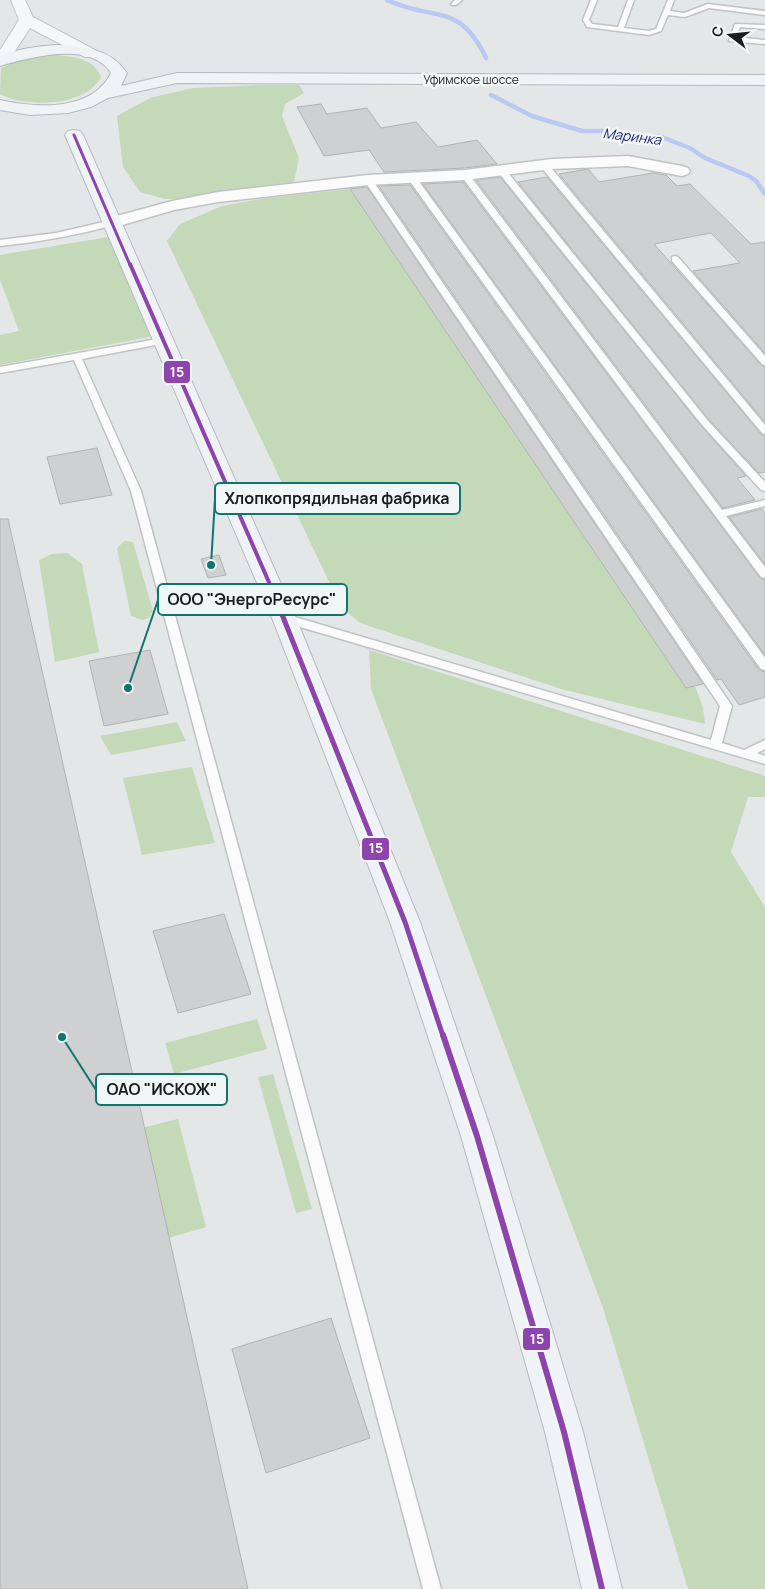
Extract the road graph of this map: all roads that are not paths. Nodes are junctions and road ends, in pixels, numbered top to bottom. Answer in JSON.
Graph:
{"nodes":[{"id":1,"x":18,"y":0,"type":"edge"},
{"id":2,"x":594,"y":0,"type":"edge"},
{"id":3,"x":631,"y":0,"type":"edge"},
{"id":4,"x":671,"y":0,"type":"edge"},
{"id":5,"x":745,"y":0,"type":"edge"},
{"id":6,"x":709,"y":3,"type":"edge"},
{"id":7,"x":742,"y":10,"type":"junction"},
{"id":8,"x":666,"y":13,"type":"junction"},
{"id":9,"x":765,"y":14,"type":"edge"},
{"id":10,"x":28,"y":20,"type":"junction"},
{"id":11,"x":765,"y":27,"type":"edge"},
{"id":12,"x":620,"y":30,"type":"junction"},
{"id":13,"x":765,"y":42,"type":"edge"},
{"id":14,"x":91,"y":54,"type":"junction"},
{"id":15,"x":1,"y":60,"type":"edge"},
{"id":16,"x":113,"y":64,"type":"junction"},
{"id":17,"x":177,"y":78,"type":"junction"},
{"id":18,"x":765,"y":80,"type":"edge"},
{"id":19,"x":100,"y":97,"type":"junction"},
{"id":20,"x":4,"y":106,"type":"edge"},
{"id":21,"x":74,"y":135,"type":"junction"},
{"id":22,"x":544,"y":166,"type":"junction"},
{"id":23,"x":502,"y":171,"type":"junction"},
{"id":24,"x":682,"y":171,"type":"dead end"},
{"id":25,"x":464,"y":175,"type":"junction"},
{"id":26,"x":412,"y":178,"type":"junction"},
{"id":27,"x":368,"y":180,"type":"junction"},
{"id":28,"x":112,"y":223,"type":"junction"},
{"id":29,"x":0,"y":243,"type":"edge"},
{"id":30,"x":675,"y":260,"type":"dead end"},
{"id":31,"x":164,"y":341,"type":"junction"},
{"id":32,"x":77,"y":357,"type":"junction"},
{"id":33,"x":765,"y":362,"type":"edge"},
{"id":34,"x":0,"y":370,"type":"edge"},
{"id":35,"x":765,"y":432,"type":"edge"},
{"id":36,"x":765,"y":488,"type":"edge"},
{"id":37,"x":765,"y":503,"type":"edge"},
{"id":38,"x":719,"y":514,"type":"junction"},
{"id":39,"x":765,"y":575,"type":"edge"},
{"id":40,"x":284,"y":618,"type":"junction"},
{"id":41,"x":765,"y":666,"type":"edge"},
{"id":42,"x":765,"y":744,"type":"edge"},
{"id":43,"x":716,"y":746,"type":"junction"},
{"id":44,"x":746,"y":754,"type":"junction"},
{"id":45,"x":765,"y":760,"type":"edge"},
{"id":46,"x":432,"y":1589,"type":"edge"},
{"id":47,"x":602,"y":1589,"type":"edge"}],
"edges":[{"from":1,"to":10,"type":"main road"},
{"from":2,"to":12,"type":"lane"},
{"from":3,"to":12,"type":"lane"},
{"from":4,"to":8,"type":"lane"},
{"from":5,"to":7,"type":"lane"},
{"from":6,"to":7,"type":"lane"},
{"from":6,"to":8,"type":"lane"},
{"from":7,"to":9,"type":"lane"},
{"from":8,"to":12,"type":"lane"},
{"from":10,"to":14,"type":"main road"},
{"from":10,"to":15,"type":"main road"},
{"from":11,"to":13,"type":"lane"},
{"from":14,"to":15,"type":"main road"},
{"from":14,"to":16,"type":"main road"},
{"from":16,"to":17,"type":"main road"},
{"from":16,"to":19,"type":"main road"},
{"from":17,"to":18,"type":"main road","name":"Уфимское шоссе"},
{"from":17,"to":19,"type":"main road"},
{"from":19,"to":20,"type":"main road"},
{"from":19,"to":21,"type":"main road"},
{"from":20,"to":21,"type":"main road"},
{"from":21,"to":28,"type":"main road"},
{"from":22,"to":23,"type":"street"},
{"from":22,"to":24,"type":"street"},
{"from":22,"to":35,"type":"lane"},
{"from":23,"to":25,"type":"street"},
{"from":23,"to":36,"type":"lane"},
{"from":25,"to":26,"type":"street"},
{"from":25,"to":38,"type":"lane"},
{"from":26,"to":27,"type":"street"},
{"from":26,"to":41,"type":"lane"},
{"from":27,"to":28,"type":"street"},
{"from":27,"to":43,"type":"lane"},
{"from":28,"to":29,"type":"lane"},
{"from":28,"to":31,"type":"main road"},
{"from":30,"to":33,"type":"lane"},
{"from":31,"to":32,"type":"lane"},
{"from":31,"to":40,"type":"main road"},
{"from":32,"to":34,"type":"lane"},
{"from":32,"to":46,"type":"lane"},
{"from":37,"to":38,"type":"lane"},
{"from":38,"to":39,"type":"lane"},
{"from":40,"to":43,"type":"lane"},
{"from":40,"to":47,"type":"main road"},
{"from":42,"to":44,"type":"lane"},
{"from":43,"to":44,"type":"lane"},
{"from":44,"to":45,"type":"lane"}]}
